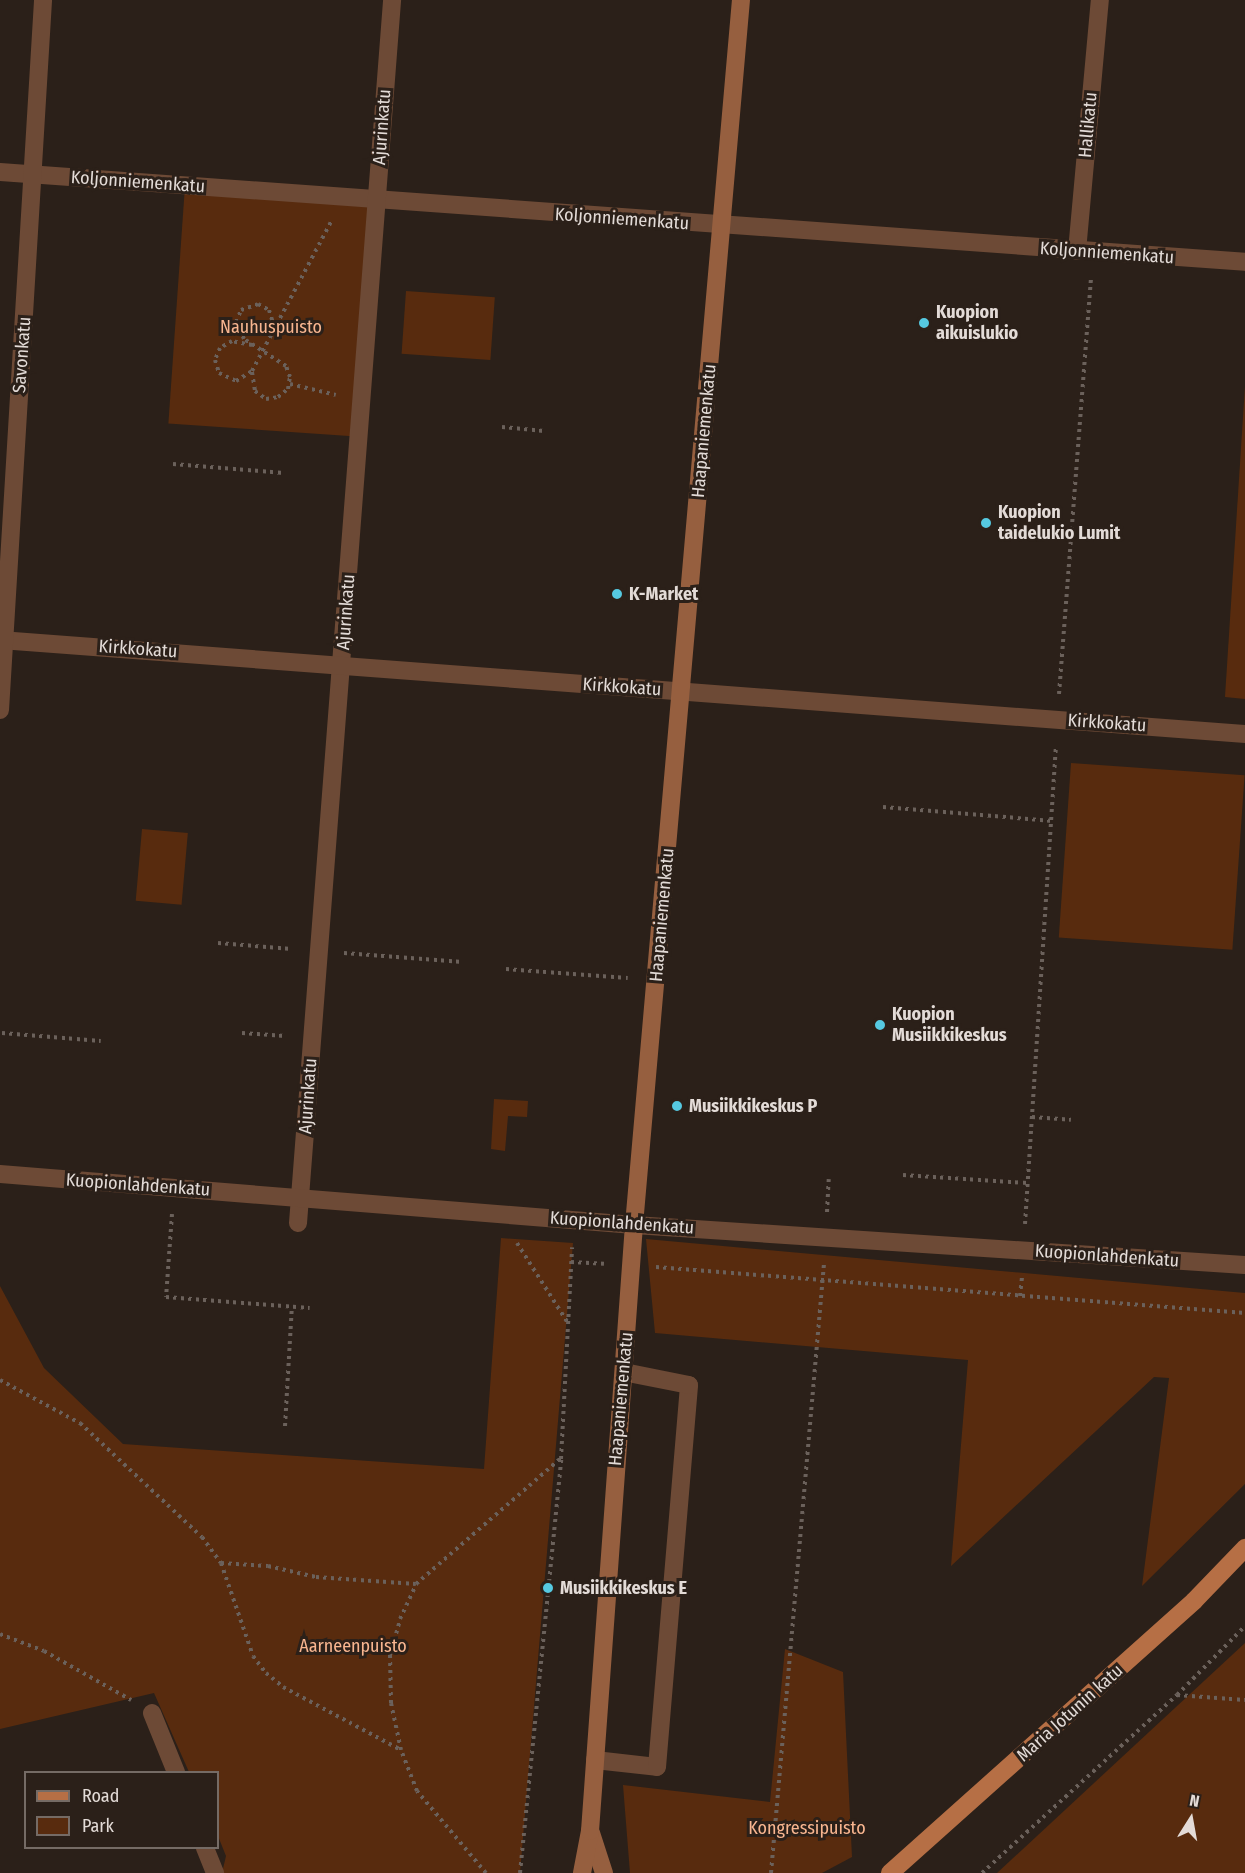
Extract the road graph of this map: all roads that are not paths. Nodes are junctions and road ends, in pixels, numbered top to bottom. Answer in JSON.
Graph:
{"nodes":[{"id":1,"x":43,"y":0,"type":"edge"},
{"id":2,"x":392,"y":0,"type":"edge"},
{"id":3,"x":741,"y":0,"type":"edge"},
{"id":4,"x":1100,"y":0,"type":"edge"},
{"id":5,"x":0,"y":172,"type":"edge"},
{"id":6,"x":33,"y":174,"type":"junction"},
{"id":7,"x":376,"y":200,"type":"junction"},
{"id":8,"x":721,"y":226,"type":"junction"},
{"id":9,"x":1085,"y":251,"type":"junction"},
{"id":10,"x":1245,"y":262,"type":"edge"},
{"id":11,"x":2,"y":640,"type":"edge"},
{"id":12,"x":342,"y":666,"type":"junction"},
{"id":13,"x":681,"y":691,"type":"junction"},
{"id":14,"x":0,"y":710,"type":"edge"},
{"id":15,"x":1245,"y":734,"type":"edge"},
{"id":16,"x":0,"y":1174,"type":"edge"},
{"id":17,"x":301,"y":1198,"type":"junction"},
{"id":18,"x":298,"y":1223,"type":"dead end"},
{"id":19,"x":634,"y":1225,"type":"junction"},
{"id":20,"x":1245,"y":1265,"type":"edge"},
{"id":21,"x":624,"y":1372,"type":"junction"},
{"id":22,"x":1245,"y":1548,"type":"edge"},
{"id":23,"x":152,"y":1713,"type":"road end"},
{"id":24,"x":595,"y":1760,"type":"junction"},
{"id":25,"x":175,"y":1771,"type":"edge"},
{"id":26,"x":590,"y":1831,"type":"junction"},
{"id":27,"x":205,"y":1849,"type":"edge"},
{"id":28,"x":215,"y":1873,"type":"edge"},
{"id":29,"x":582,"y":1873,"type":"edge"},
{"id":30,"x":604,"y":1873,"type":"edge"},
{"id":31,"x":890,"y":1873,"type":"edge"}],
"edges":[{"from":1,"to":6,"type":"street","name":"Savonkatu"},
{"from":2,"to":7,"type":"street","name":"Ajurinkatu"},
{"from":3,"to":8,"type":"main road","name":"Haapaniemenkatu"},
{"from":4,"to":9,"type":"street","name":"Hallikatu"},
{"from":5,"to":6,"type":"street","name":"Koljonniemenkatu"},
{"from":6,"to":7,"type":"street","name":"Koljonniemenkatu"},
{"from":6,"to":11,"type":"street","name":"Savonkatu"},
{"from":7,"to":8,"type":"street","name":"Koljonniemenkatu"},
{"from":7,"to":12,"type":"street","name":"Ajurinkatu"},
{"from":8,"to":9,"type":"street","name":"Koljonniemenkatu"},
{"from":8,"to":13,"type":"main road","name":"Haapaniemenkatu"},
{"from":9,"to":10,"type":"street","name":"Koljonniemenkatu"},
{"from":11,"to":12,"type":"street","name":"Kirkkokatu"},
{"from":11,"to":14,"type":"street","name":"Savonkatu"},
{"from":12,"to":13,"type":"street","name":"Kirkkokatu"},
{"from":12,"to":17,"type":"street","name":"Ajurinkatu"},
{"from":13,"to":15,"type":"street","name":"Kirkkokatu"},
{"from":13,"to":19,"type":"main road","name":"Haapaniemenkatu"},
{"from":16,"to":17,"type":"street","name":"Kuopionlahdenkatu"},
{"from":17,"to":18,"type":"street","name":"Ajurinkatu"},
{"from":17,"to":19,"type":"street","name":"Kuopionlahdenkatu"},
{"from":19,"to":20,"type":"street","name":"Kuopionlahdenkatu"},
{"from":19,"to":21,"type":"main road","name":"Haapaniemenkatu"},
{"from":21,"to":24,"type":"main road","name":"Haapaniemenkatu"},
{"from":21,"to":24,"type":"street"},
{"from":22,"to":31,"type":"main road","name":"Maria Jotunin katu"},
{"from":23,"to":25,"type":"street"},
{"from":24,"to":26,"type":"main road","name":"Haapaniemenkatu"},
{"from":26,"to":29,"type":"main road","name":"Haapaniemenkatu"},
{"from":26,"to":30,"type":"main road","name":"Haapaniemenkatu"},
{"from":27,"to":28,"type":"street"}]}
